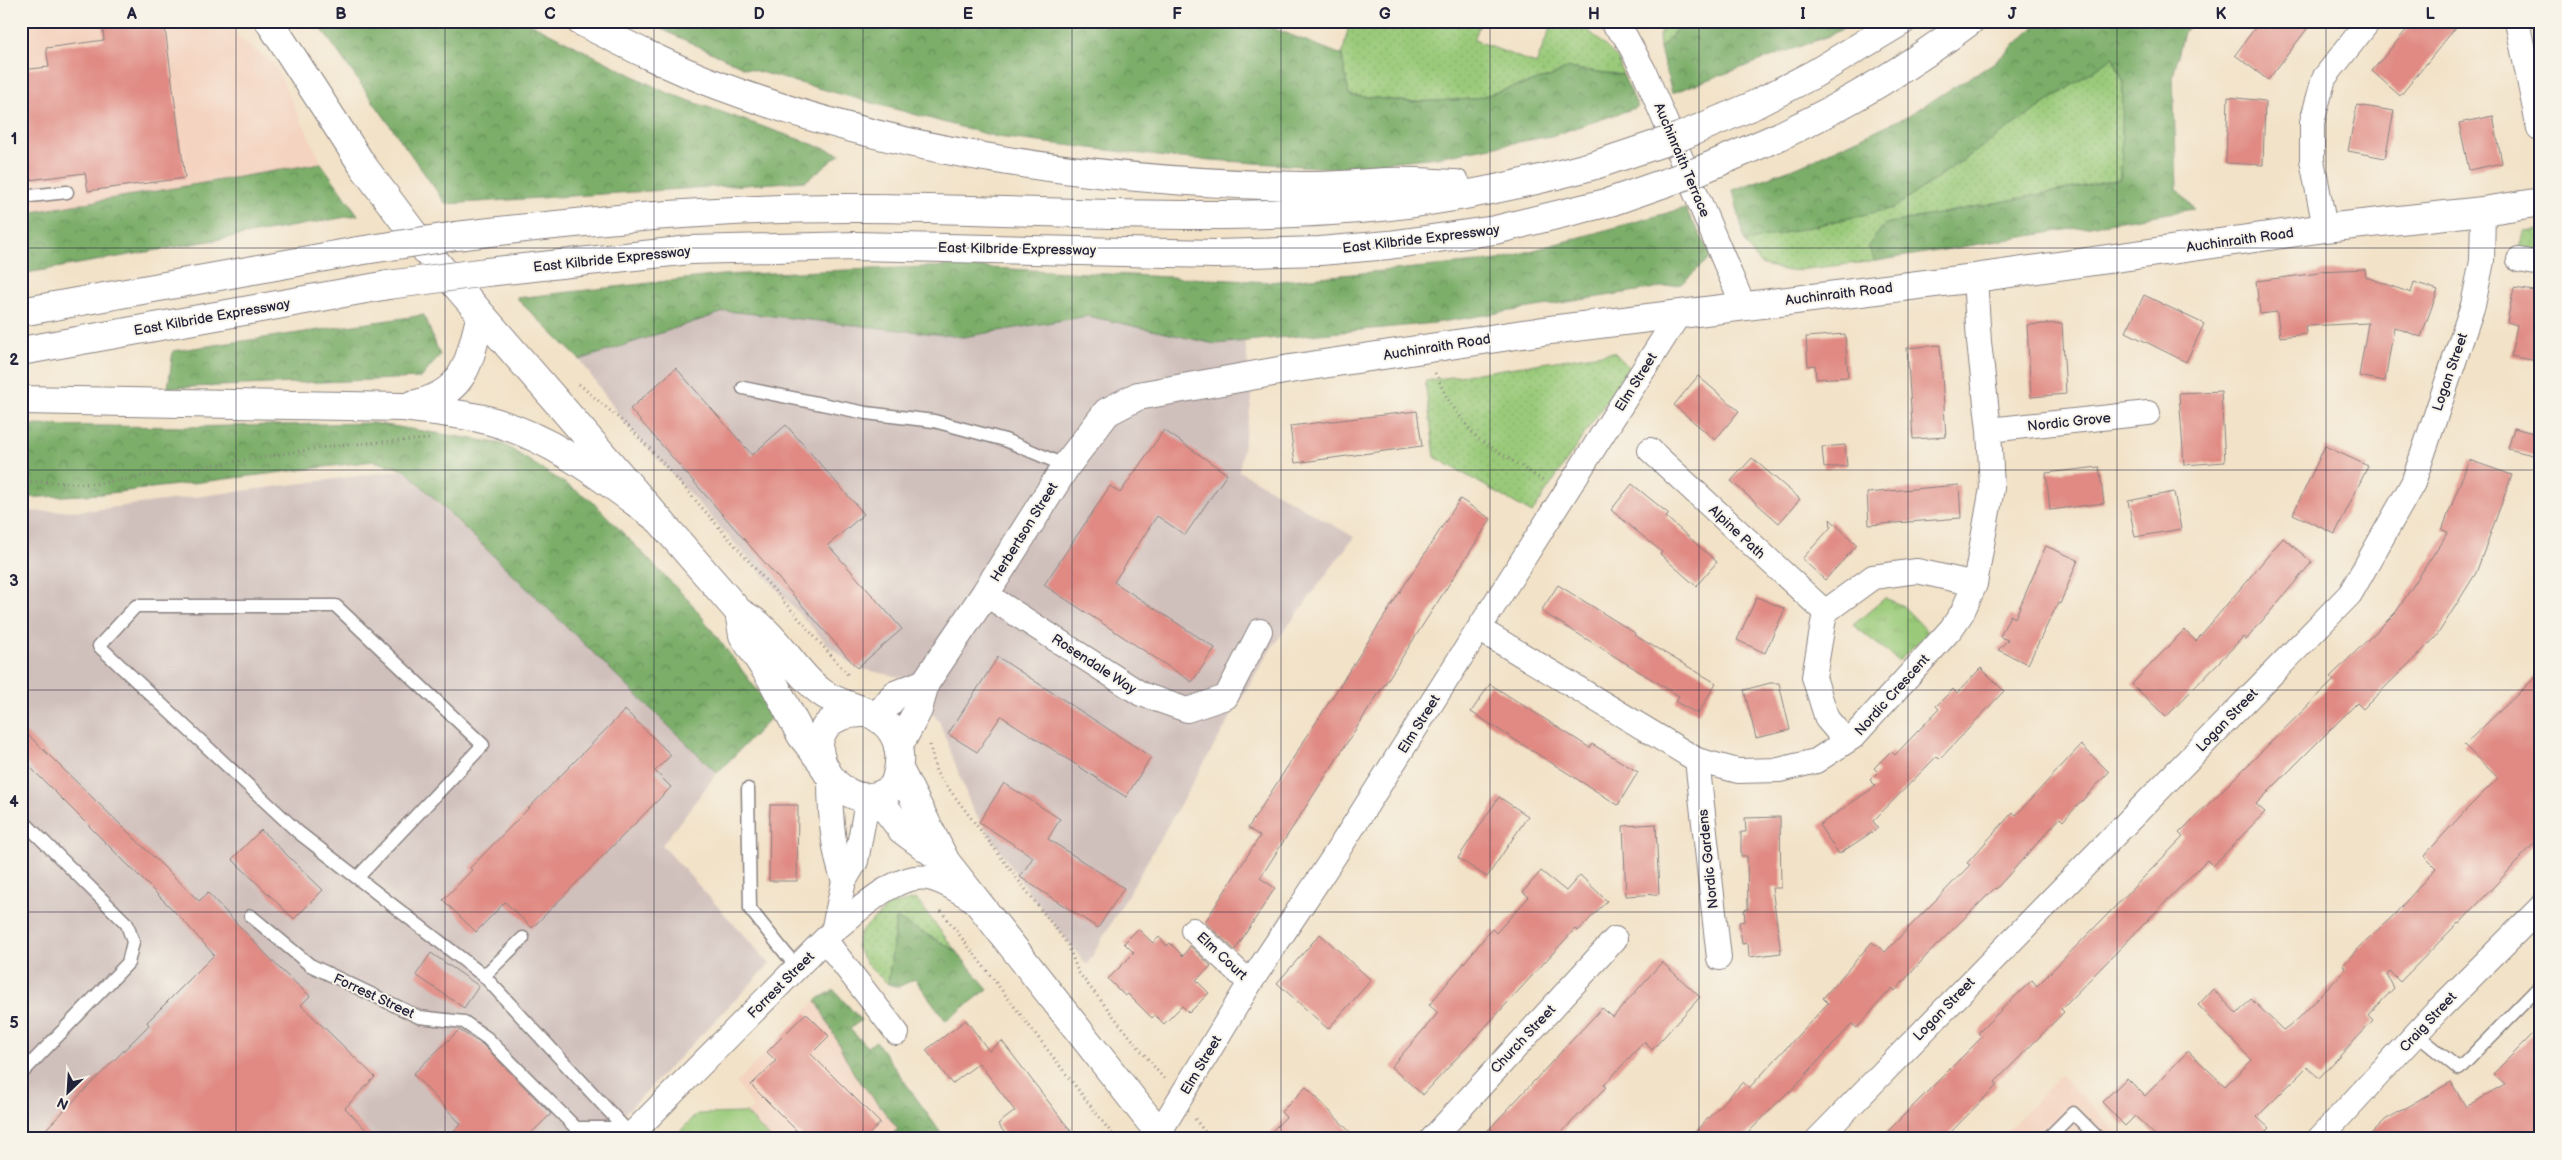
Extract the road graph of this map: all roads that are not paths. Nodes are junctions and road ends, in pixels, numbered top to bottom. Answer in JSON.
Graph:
{"nodes":[{"id":1,"x":269,"y":21,"type":"edge"},
{"id":2,"x":580,"y":21,"type":"edge"},
{"id":3,"x":1902,"y":21,"type":"edge"},
{"id":4,"x":1970,"y":21,"type":"edge"},
{"id":5,"x":2369,"y":21,"type":"edge"},
{"id":6,"x":2517,"y":21,"type":"edge"},
{"id":7,"x":1624,"y":26,"type":"edge"},
{"id":8,"x":2540,"y":129,"type":"dead end"},
{"id":9,"x":1515,"y":185,"type":"junction"},
{"id":10,"x":66,"y":192,"type":"dead end"},
{"id":11,"x":21,"y":197,"type":"edge"},
{"id":12,"x":2541,"y":202,"type":"edge"},
{"id":13,"x":2483,"y":211,"type":"junction"},
{"id":14,"x":2325,"y":228,"type":"junction"},
{"id":15,"x":1975,"y":278,"type":"junction"},
{"id":16,"x":1743,"y":305,"type":"junction"},
{"id":17,"x":21,"y":312,"type":"edge"},
{"id":18,"x":1678,"y":314,"type":"junction"},
{"id":19,"x":480,"y":315,"type":"junction"},
{"id":20,"x":21,"y":351,"type":"edge"},
{"id":21,"x":743,"y":388,"type":"dead end"},
{"id":22,"x":1138,"y":396,"type":"joint"},
{"id":23,"x":21,"y":400,"type":"edge"},
{"id":24,"x":403,"y":407,"type":"junction"},
{"id":25,"x":2148,"y":413,"type":"dead end"},
{"id":26,"x":1989,"y":430,"type":"junction"},
{"id":27,"x":1650,"y":450,"type":"dead end"},
{"id":28,"x":1066,"y":466,"type":"junction"},
{"id":29,"x":658,"y":519,"type":"junction"},
{"id":30,"x":1975,"y":584,"type":"junction"},
{"id":31,"x":985,"y":594,"type":"junction"},
{"id":32,"x":739,"y":612,"type":"junction"},
{"id":33,"x":1825,"y":612,"type":"junction"},
{"id":34,"x":1479,"y":629,"type":"junction"},
{"id":35,"x":1260,"y":631,"type":"dead end"},
{"id":36,"x":924,"y":683,"type":"junction"},
{"id":37,"x":873,"y":714,"type":"junction"},
{"id":38,"x":1846,"y":741,"type":"junction"},
{"id":39,"x":898,"y":758,"type":"junction"},
{"id":40,"x":1697,"y":760,"type":"junction"},
{"id":41,"x":825,"y":770,"type":"junction"},
{"id":42,"x":748,"y":789,"type":"dead end"},
{"id":43,"x":872,"y":797,"type":"junction"},
{"id":44,"x":21,"y":819,"type":"edge"},
{"id":45,"x":946,"y":862,"type":"junction"},
{"id":46,"x":357,"y":878,"type":"junction"},
{"id":47,"x":844,"y":881,"type":"junction"},
{"id":48,"x":980,"y":903,"type":"junction"},
{"id":49,"x":2541,"y":907,"type":"edge"},
{"id":50,"x":251,"y":916,"type":"dead end"},
{"id":51,"x":1193,"y":930,"type":"dead end"},
{"id":52,"x":829,"y":936,"type":"junction"},
{"id":53,"x":523,"y":938,"type":"dead end"},
{"id":54,"x":1615,"y":939,"type":"dead end"},
{"id":55,"x":1719,"y":958,"type":"dead end"},
{"id":56,"x":798,"y":969,"type":"junction"},
{"id":57,"x":484,"y":976,"type":"junction"},
{"id":58,"x":1250,"y":983,"type":"junction"},
{"id":59,"x":2541,"y":985,"type":"edge"},
{"id":60,"x":897,"y":1033,"type":"dead end"},
{"id":61,"x":2416,"y":1034,"type":"junction"},
{"id":62,"x":21,"y":1074,"type":"edge"},
{"id":63,"x":627,"y":1134,"type":"edge"},
{"id":64,"x":1162,"y":1136,"type":"edge"},
{"id":65,"x":1432,"y":1139,"type":"edge"},
{"id":66,"x":1818,"y":1139,"type":"edge"},
{"id":67,"x":2047,"y":1139,"type":"edge"},
{"id":68,"x":2099,"y":1139,"type":"edge"},
{"id":69,"x":2319,"y":1139,"type":"edge"}],
"edges":[{"from":1,"to":19,"type":"main road"},
{"from":2,"to":9,"type":"main road"},
{"from":3,"to":9,"type":"main road","bridge":true},
{"from":4,"to":20,"type":"main road","name":"East Kilbride Expressway","bridge":true},
{"from":5,"to":14,"type":"street"},
{"from":6,"to":8,"type":"street"},
{"from":7,"to":16,"type":"street","name":"Auchinraith Terrace"},
{"from":9,"to":17,"type":"main road","bridge":true},
{"from":10,"to":11,"type":"lane"},
{"from":12,"to":13,"type":"main road","name":"Auchinraith Road"},
{"from":13,"to":14,"type":"main road","name":"Auchinraith Road"},
{"from":13,"to":66,"type":"street","name":"Logan Street"},
{"from":14,"to":15,"type":"main road","name":"Auchinraith Road"},
{"from":15,"to":16,"type":"main road","name":"Auchinraith Road"},
{"from":15,"to":26,"type":"street","name":"Nordic Crescent"},
{"from":16,"to":18,"type":"main road","name":"Auchinraith Road"},
{"from":18,"to":22,"type":"main road","name":"Auchinraith Road"},
{"from":18,"to":34,"type":"street","name":"Elm Street"},
{"from":19,"to":24,"type":"main road"},
{"from":19,"to":29,"type":"main road"},
{"from":21,"to":28,"type":"lane"},
{"from":22,"to":28,"type":"main road","name":"Herbertson Street"},
{"from":23,"to":24,"type":"main road"},
{"from":24,"to":29,"type":"main road"},
{"from":25,"to":26,"type":"street","name":"Nordic Grove"},
{"from":26,"to":30,"type":"street","name":"Nordic Crescent"},
{"from":27,"to":33,"type":"street","name":"Alpine Path"},
{"from":28,"to":31,"type":"main road","name":"Herbertson Street"},
{"from":29,"to":32,"type":"main road"},
{"from":30,"to":33,"type":"street"},
{"from":30,"to":38,"type":"street","name":"Nordic Crescent"},
{"from":31,"to":35,"type":"street","name":"Rosendale Way"},
{"from":31,"to":36,"type":"main road","name":"Herbertson Street"},
{"from":32,"to":37,"type":"main road"},
{"from":32,"to":41,"type":"main road"},
{"from":33,"to":38,"type":"street"},
{"from":34,"to":40,"type":"street","name":"Nordic Crescent"},
{"from":34,"to":58,"type":"street","name":"Elm Street"},
{"from":36,"to":37,"type":"main road"},
{"from":36,"to":39,"type":"main road","name":"Herbertson Street"},
{"from":37,"to":39,"type":"main road"},
{"from":37,"to":41,"type":"main road"},
{"from":38,"to":40,"type":"street","name":"Nordic Crescent"},
{"from":39,"to":43,"type":"main road"},
{"from":39,"to":45,"type":"main road"},
{"from":40,"to":55,"type":"street","name":"Nordic Gardens"},
{"from":41,"to":43,"type":"main road"},
{"from":41,"to":47,"type":"street"},
{"from":42,"to":56,"type":"lane"},
{"from":43,"to":45,"type":"main road"},
{"from":43,"to":47,"type":"street"},
{"from":44,"to":62,"type":"lane"},
{"from":45,"to":48,"type":"main road"},
{"from":46,"to":46,"type":"lane"},
{"from":46,"to":57,"type":"lane"},
{"from":47,"to":52,"type":"street"},
{"from":48,"to":52,"type":"street","name":"Forrest Street"},
{"from":48,"to":64,"type":"main road"},
{"from":49,"to":61,"type":"street","name":"Craig Street"},
{"from":50,"to":63,"type":"lane","name":"Forrest Street"},
{"from":51,"to":58,"type":"street","name":"Elm Court"},
{"from":52,"to":56,"type":"street","name":"Forrest Street"},
{"from":52,"to":60,"type":"street"},
{"from":53,"to":57,"type":"lane"},
{"from":54,"to":65,"type":"street","name":"Church Street"},
{"from":56,"to":63,"type":"street","name":"Forrest Street"},
{"from":57,"to":63,"type":"lane"},
{"from":58,"to":64,"type":"street","name":"Elm Street"},
{"from":59,"to":61,"type":"lane"},
{"from":61,"to":69,"type":"street","name":"Craig Street"},
{"from":67,"to":68,"type":"lane"}]}
